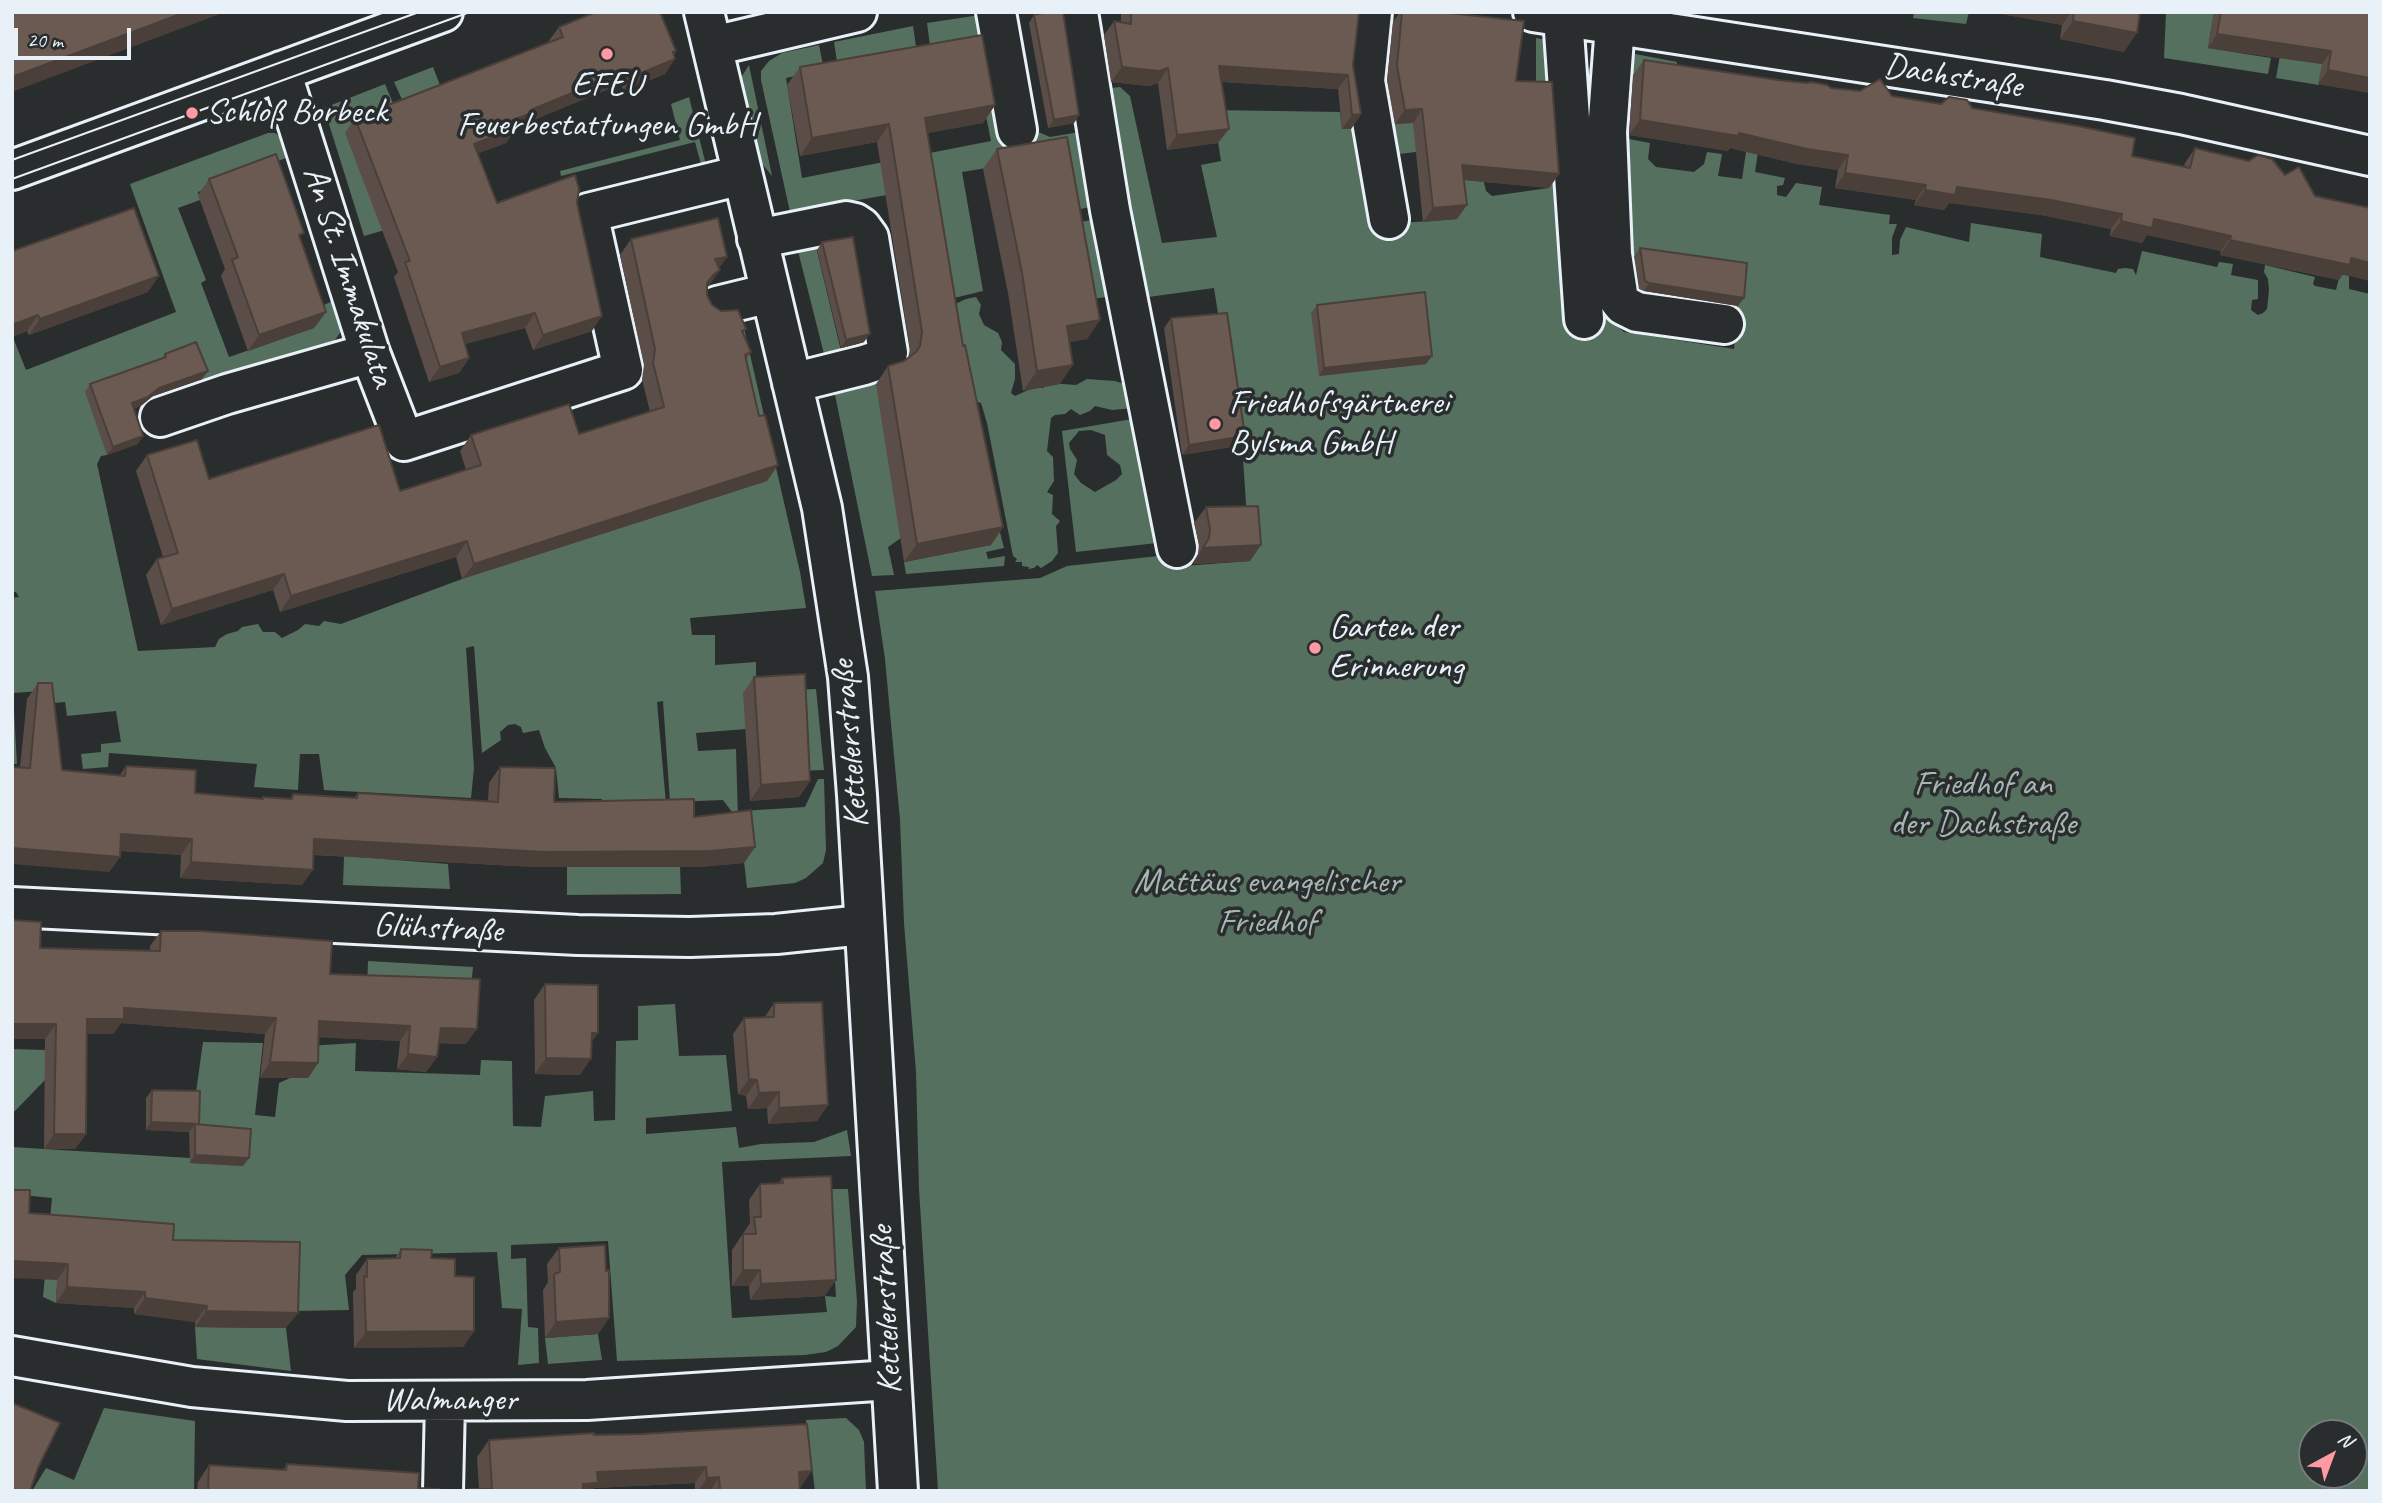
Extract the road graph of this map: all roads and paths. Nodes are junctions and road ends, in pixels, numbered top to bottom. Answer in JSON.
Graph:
{"nodes":[{"id":1,"x":443,"y":12,"type":"edge"},
{"id":2,"x":857,"y":12,"type":"edge"},
{"id":3,"x":996,"y":12,"type":"edge"},
{"id":4,"x":1078,"y":12,"type":"edge"},
{"id":5,"x":1372,"y":12,"type":"edge"},
{"id":6,"x":1548,"y":15,"type":"edge"},
{"id":7,"x":1615,"y":25,"type":"junction"},
{"id":8,"x":708,"y":29,"type":"edge"},
{"id":9,"x":281,"y":72,"type":"junction"},
{"id":10,"x":1017,"y":130,"type":"dead end"},
{"id":11,"x":2370,"y":156,"type":"edge"},
{"id":12,"x":12,"y":170,"type":"edge"},
{"id":13,"x":742,"y":175,"type":"junction"},
{"id":14,"x":1389,"y":219,"type":"dead end"},
{"id":15,"x":757,"y":239,"type":"junction"},
{"id":16,"x":770,"y":293,"type":"junction"},
{"id":17,"x":718,"y":306,"type":"edge"},
{"id":18,"x":1584,"y":319,"type":"dead end"},
{"id":19,"x":1724,"y":324,"type":"dead end"},
{"id":20,"x":370,"y":353,"type":"junction"},
{"id":21,"x":792,"y":383,"type":"junction"},
{"id":22,"x":160,"y":417,"type":"dead end"},
{"id":23,"x":1177,"y":548,"type":"dead end"},
{"id":24,"x":12,"y":907,"type":"edge"},
{"id":25,"x":863,"y":925,"type":"junction"},
{"id":26,"x":12,"y":1356,"type":"edge"},
{"id":27,"x":891,"y":1380,"type":"junction"},
{"id":28,"x":445,"y":1402,"type":"junction"},
{"id":29,"x":443,"y":1491,"type":"edge"},
{"id":30,"x":898,"y":1491,"type":"edge"}],
"edges":[{"from":1,"to":9,"type":"street"},
{"from":2,"to":8,"type":"street"},
{"from":3,"to":10,"type":"street"},
{"from":4,"to":23,"type":"street"},
{"from":5,"to":14,"type":"street"},
{"from":6,"to":7,"type":"street","name":"Dachstraße"},
{"from":6,"to":18,"type":"street"},
{"from":7,"to":11,"type":"street","name":"Dachstraße"},
{"from":7,"to":19,"type":"street"},
{"from":8,"to":13,"type":"street","name":"Kettelerstraße"},
{"from":9,"to":12,"type":"street"},
{"from":9,"to":20,"type":"street","name":"An St. Immakulata"},
{"from":13,"to":15,"type":"street","name":"Kettelerstraße"},
{"from":13,"to":20,"type":"street","name":"An St. Immakulata"},
{"from":15,"to":16,"type":"street","name":"Kettelerstraße"},
{"from":15,"to":21,"type":"street"},
{"from":16,"to":17,"type":"street"},
{"from":16,"to":21,"type":"street","name":"Kettelerstraße"},
{"from":20,"to":22,"type":"street"},
{"from":21,"to":25,"type":"street","name":"Kettelerstraße"},
{"from":24,"to":25,"type":"street","name":"Glühstraße"},
{"from":25,"to":27,"type":"street","name":"Kettelerstraße"},
{"from":26,"to":28,"type":"street","name":"Walmanger"},
{"from":27,"to":28,"type":"street","name":"Walmanger"},
{"from":27,"to":30,"type":"street","name":"Kettelerstraße"},
{"from":28,"to":29,"type":"street"}]}
